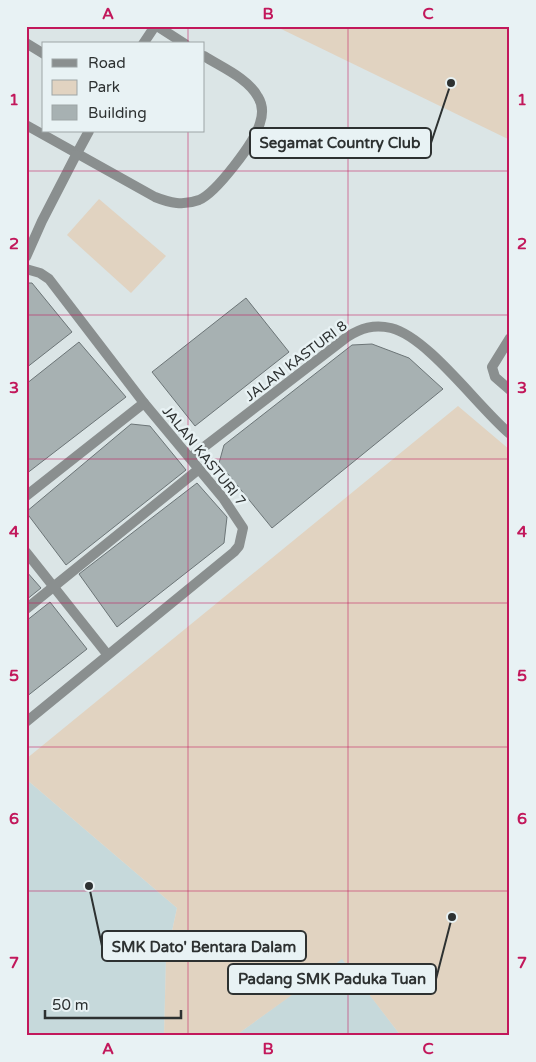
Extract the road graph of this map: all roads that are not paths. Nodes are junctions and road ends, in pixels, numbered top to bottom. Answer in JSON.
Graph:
{"nodes":[{"id":1,"x":156,"y":26,"type":"edge"},
{"id":2,"x":144,"y":42,"type":"edge"},
{"id":3,"x":181,"y":42,"type":"edge"},
{"id":4,"x":26,"y":43,"type":"edge"},
{"id":5,"x":42,"y":53,"type":"edge"},
{"id":6,"x":205,"y":57,"type":"edge"},
{"id":7,"x":26,"y":125,"type":"edge"},
{"id":8,"x":88,"y":132,"type":"edge"},
{"id":9,"x":76,"y":155,"type":"junction"},
{"id":10,"x":26,"y":257,"type":"edge"},
{"id":11,"x":29,"y":270,"type":"edge"},
{"id":12,"x":510,"y":338,"type":"edge"},
{"id":13,"x":510,"y":390,"type":"edge"},
{"id":14,"x":144,"y":403,"type":"junction"},
{"id":15,"x":510,"y":434,"type":"edge"},
{"id":16,"x":191,"y":457,"type":"junction"},
{"id":17,"x":199,"y":469,"type":"junction"},
{"id":18,"x":26,"y":496,"type":"edge"},
{"id":19,"x":26,"y":552,"type":"edge"},
{"id":20,"x":54,"y":587,"type":"junction"},
{"id":21,"x":26,"y":609,"type":"edge"},
{"id":22,"x":107,"y":654,"type":"junction"},
{"id":23,"x":26,"y":722,"type":"edge"}],
"edges":[{"from":1,"to":2,"type":"street"},
{"from":1,"to":3,"type":"street"},
{"from":4,"to":5,"type":"street"},
{"from":6,"to":9,"type":"street"},
{"from":7,"to":9,"type":"street"},
{"from":8,"to":9,"type":"street"},
{"from":9,"to":10,"type":"street"},
{"from":11,"to":14,"type":"street","name":"JALAN KASTURI 7"},
{"from":12,"to":13,"type":"street"},
{"from":14,"to":16,"type":"street","name":"JALAN KASTURI 7"},
{"from":14,"to":18,"type":"street"},
{"from":15,"to":16,"type":"street","name":"JALAN KASTURI 8"},
{"from":16,"to":17,"type":"street","name":"JALAN KASTURI 7"},
{"from":17,"to":20,"type":"street"},
{"from":17,"to":22,"type":"street","name":"JALAN KASTURI 7"},
{"from":19,"to":20,"type":"street"},
{"from":20,"to":21,"type":"street"},
{"from":20,"to":22,"type":"street"},
{"from":22,"to":23,"type":"street","name":"JALAN KASTURI 7"}]}
